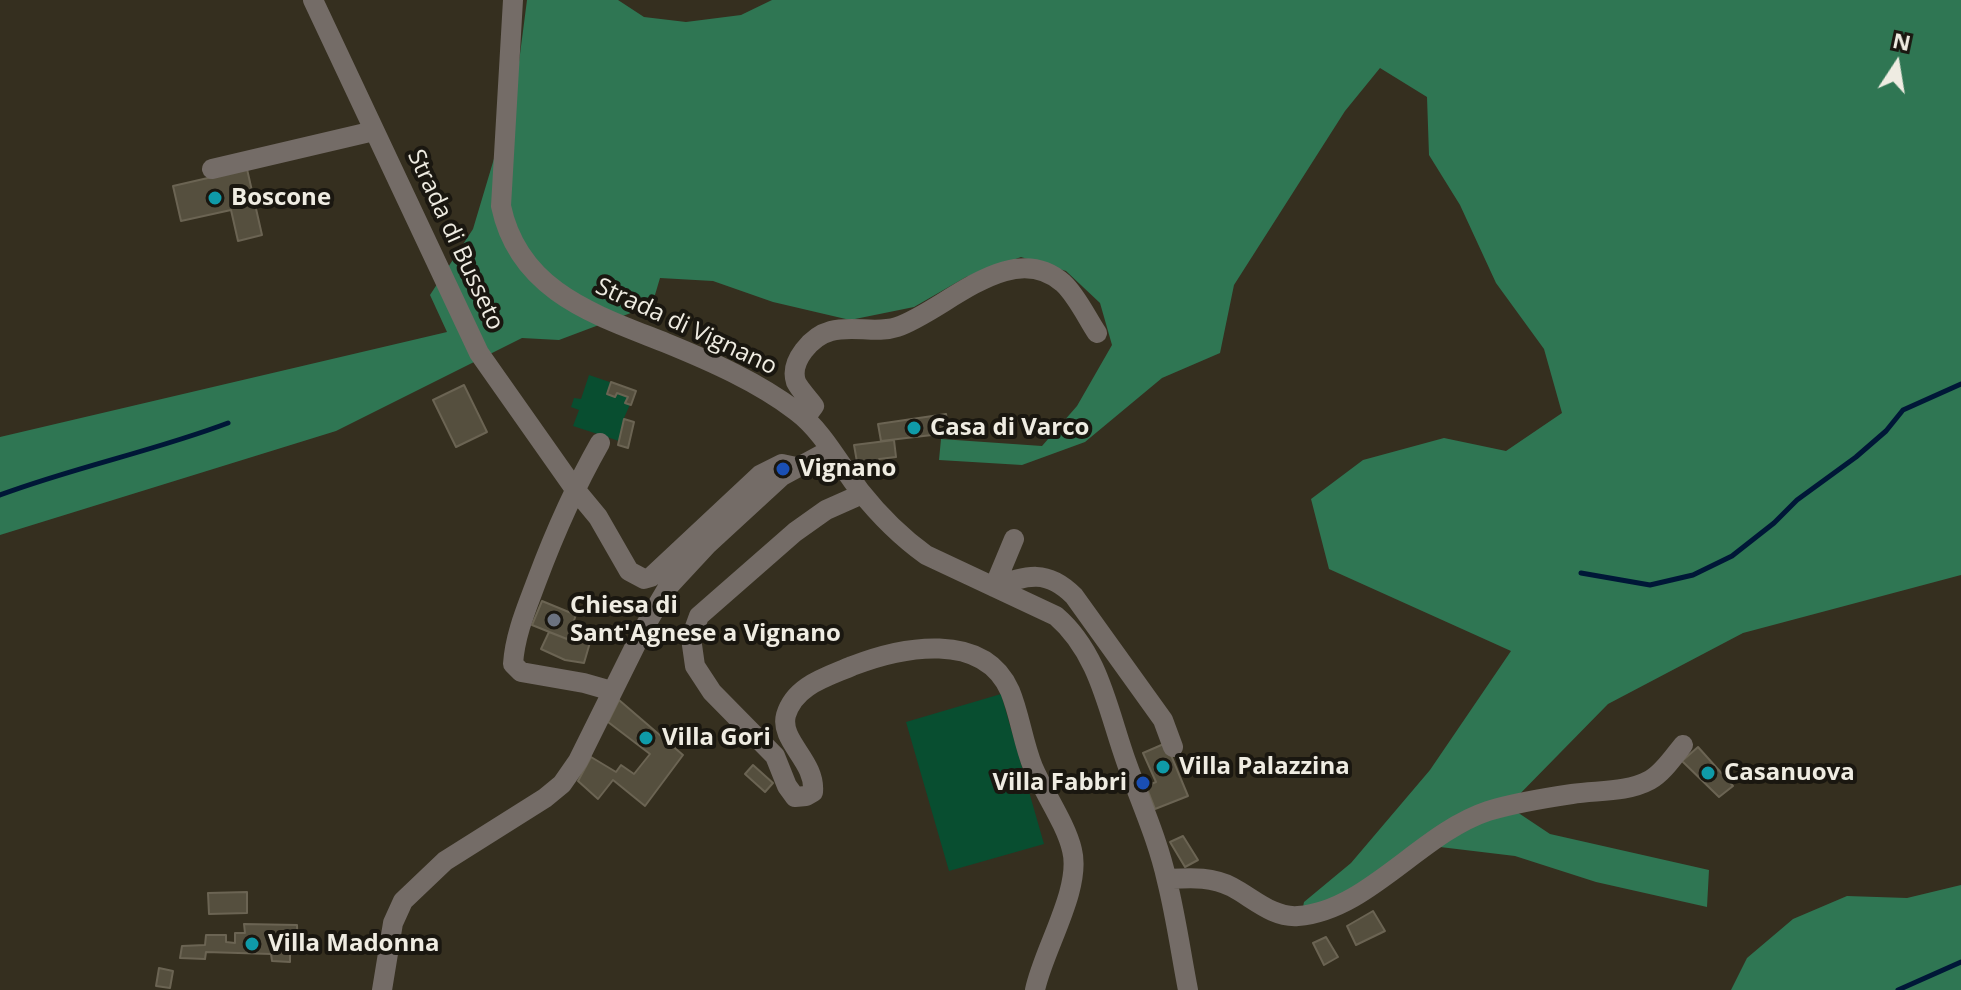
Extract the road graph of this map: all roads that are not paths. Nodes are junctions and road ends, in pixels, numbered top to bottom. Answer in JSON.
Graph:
{"nodes":[{"id":1,"x":313,"y":0,"type":"edge"},
{"id":2,"x":513,"y":0,"type":"edge"},
{"id":3,"x":374,"y":131,"type":"junction"},
{"id":4,"x":212,"y":169,"type":"dead end"},
{"id":5,"x":1097,"y":333,"type":"dead end"},
{"id":6,"x":805,"y":418,"type":"junction"},
{"id":7,"x":600,"y":443,"type":"dead end"},
{"id":8,"x":830,"y":450,"type":"junction"},
{"id":9,"x":796,"y":467,"type":"junction"},
{"id":10,"x":574,"y":488,"type":"junction"},
{"id":11,"x":862,"y":494,"type":"junction"},
{"id":12,"x":1014,"y":539,"type":"dead end"},
{"id":13,"x":994,"y":587,"type":"junction"},
{"id":14,"x":612,"y":691,"type":"junction"},
{"id":15,"x":1683,"y":745,"type":"dead end"},
{"id":16,"x":1173,"y":747,"type":"dead end"},
{"id":17,"x":1167,"y":879,"type":"junction"},
{"id":18,"x":382,"y":990,"type":"edge"},
{"id":19,"x":1035,"y":990,"type":"edge"},
{"id":20,"x":1188,"y":990,"type":"edge"}],
"edges":[{"from":1,"to":3,"type":"street","name":"Strada di Busseto"},
{"from":2,"to":6,"type":"street","name":"Strada di Vignano"},
{"from":3,"to":4,"type":"street"},
{"from":3,"to":10,"type":"street","name":"Strada di Busseto"},
{"from":5,"to":6,"type":"street"},
{"from":6,"to":8,"type":"street","name":"Strada di Vignano"},
{"from":7,"to":10,"type":"street"},
{"from":8,"to":9,"type":"street","name":"Strada di Busseto"},
{"from":8,"to":11,"type":"street","name":"Strada di Vignano"},
{"from":9,"to":10,"type":"street","name":"Strada di Busseto"},
{"from":9,"to":14,"type":"street","name":"Strada di Busseto"},
{"from":10,"to":14,"type":"street"},
{"from":11,"to":13,"type":"street","name":"Strada di Vignano"},
{"from":11,"to":19,"type":"street"},
{"from":12,"to":13,"type":"street"},
{"from":13,"to":16,"type":"street"},
{"from":13,"to":17,"type":"street","name":"Strada di Vignano"},
{"from":14,"to":18,"type":"street","name":"Strada di Busseto"},
{"from":15,"to":17,"type":"street"},
{"from":17,"to":20,"type":"street","name":"Strada di Vignano"}]}
